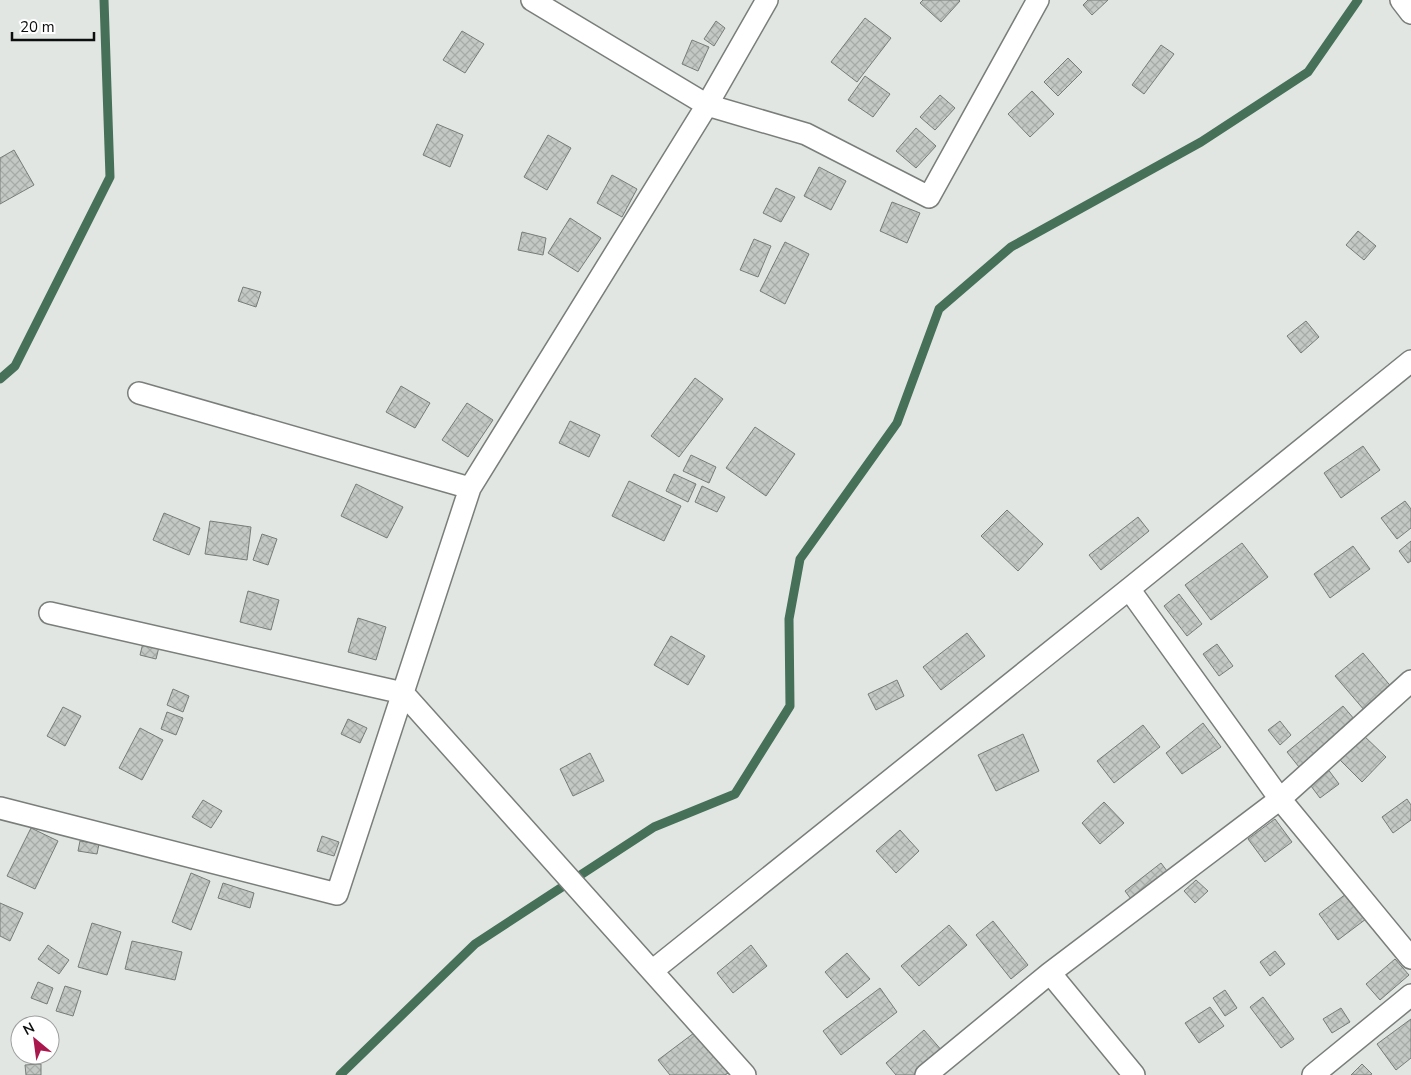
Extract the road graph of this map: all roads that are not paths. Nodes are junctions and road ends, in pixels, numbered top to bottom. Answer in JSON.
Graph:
{"nodes":[{"id":1,"x":532,"y":0,"type":"edge"},
{"id":2,"x":767,"y":0,"type":"edge"},
{"id":3,"x":1038,"y":0,"type":"edge"},
{"id":4,"x":1401,"y":0,"type":"edge"},
{"id":5,"x":1411,"y":13,"type":"edge"},
{"id":6,"x":707,"y":105,"type":"junction"},
{"id":7,"x":1411,"y":361,"type":"edge"},
{"id":8,"x":139,"y":393,"type":"dead end"},
{"id":9,"x":470,"y":488,"type":"junction"},
{"id":10,"x":1129,"y":589,"type":"junction"},
{"id":11,"x":50,"y":613,"type":"dead end"},
{"id":12,"x":1411,"y":681,"type":"edge"},
{"id":13,"x":403,"y":693,"type":"junction"},
{"id":14,"x":1280,"y":799,"type":"junction"},
{"id":15,"x":0,"y":808,"type":"edge"},
{"id":16,"x":1411,"y":958,"type":"edge"},
{"id":17,"x":652,"y":972,"type":"junction"},
{"id":18,"x":1050,"y":973,"type":"junction"},
{"id":19,"x":1411,"y":995,"type":"edge"},
{"id":20,"x":745,"y":1075,"type":"edge"},
{"id":21,"x":926,"y":1075,"type":"edge"},
{"id":22,"x":1134,"y":1075,"type":"edge"},
{"id":23,"x":1313,"y":1075,"type":"edge"}],
"edges":[{"from":1,"to":6,"type":"street"},
{"from":2,"to":6,"type":"street"},
{"from":3,"to":6,"type":"street"},
{"from":4,"to":5,"type":"street"},
{"from":6,"to":9,"type":"street"},
{"from":7,"to":10,"type":"street"},
{"from":8,"to":9,"type":"street"},
{"from":9,"to":13,"type":"street"},
{"from":10,"to":14,"type":"street"},
{"from":10,"to":17,"type":"street"},
{"from":11,"to":13,"type":"street"},
{"from":12,"to":14,"type":"street"},
{"from":13,"to":15,"type":"street"},
{"from":13,"to":17,"type":"street"},
{"from":14,"to":16,"type":"street"},
{"from":14,"to":18,"type":"street"},
{"from":17,"to":20,"type":"street"},
{"from":18,"to":21,"type":"street"},
{"from":18,"to":22,"type":"street"},
{"from":19,"to":23,"type":"street"}]}
